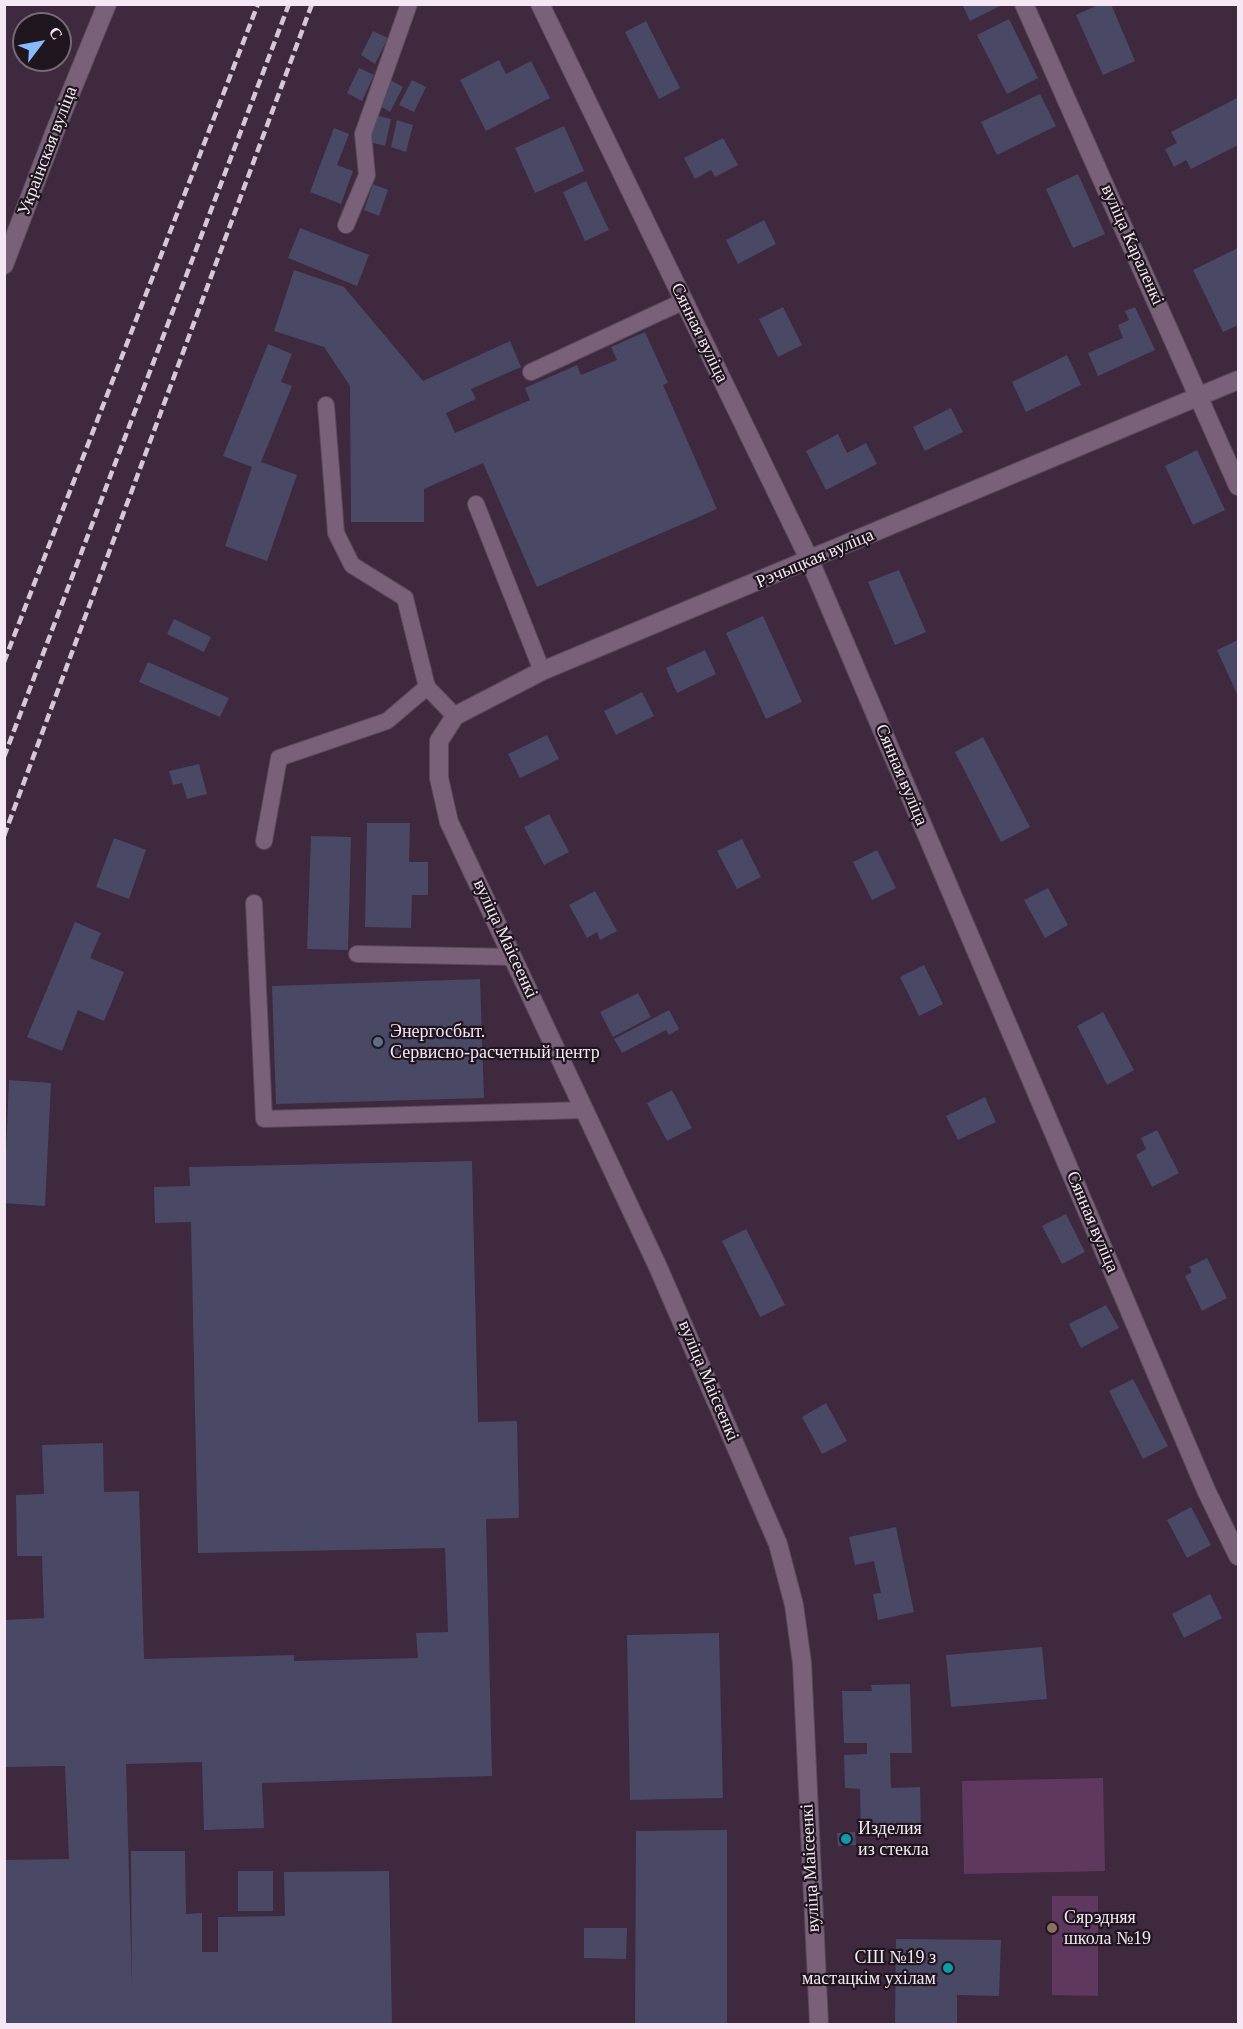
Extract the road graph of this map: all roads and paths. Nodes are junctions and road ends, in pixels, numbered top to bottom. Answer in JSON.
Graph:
{"nodes":[{"id":1,"x":106,"y":4,"type":"edge"},
{"id":2,"x":409,"y":4,"type":"edge"},
{"id":3,"x":540,"y":4,"type":"edge"},
{"id":4,"x":1024,"y":4,"type":"edge"},
{"id":5,"x":346,"y":225,"type":"dead end"},
{"id":6,"x":4,"y":265,"type":"edge"},
{"id":7,"x":684,"y":301,"type":"junction"},
{"id":8,"x":531,"y":372,"type":"dead end"},
{"id":9,"x":1239,"y":380,"type":"edge"},
{"id":10,"x":1201,"y":397,"type":"junction"},
{"id":11,"x":326,"y":405,"type":"dead end"},
{"id":12,"x":1239,"y":486,"type":"edge"},
{"id":13,"x":476,"y":504,"type":"dead end"},
{"id":14,"x":810,"y":561,"type":"junction"},
{"id":15,"x":542,"y":671,"type":"junction"},
{"id":16,"x":427,"y":687,"type":"junction"},
{"id":17,"x":455,"y":716,"type":"junction"},
{"id":18,"x":264,"y":841,"type":"dead end"},
{"id":19,"x":254,"y":903,"type":"dead end"},
{"id":20,"x":357,"y":954,"type":"dead end"},
{"id":21,"x":513,"y":957,"type":"junction"},
{"id":22,"x":585,"y":1110,"type":"junction"},
{"id":23,"x":1239,"y":1556,"type":"edge"},
{"id":24,"x":819,"y":2025,"type":"edge"}],
"edges":[{"from":1,"to":6,"type":"street","name":"Украінская вуліца"},
{"from":2,"to":5,"type":"lane"},
{"from":3,"to":7,"type":"street","name":"Сянная вуліца"},
{"from":4,"to":10,"type":"street","name":"вуліца Караленкі"},
{"from":7,"to":8,"type":"lane"},
{"from":7,"to":14,"type":"street","name":"Сянная вуліца"},
{"from":9,"to":10,"type":"street","name":"Рэчыцкая вуліца"},
{"from":10,"to":12,"type":"street","name":"вуліца Караленкі"},
{"from":10,"to":14,"type":"street","name":"Рэчыцкая вуліца"},
{"from":11,"to":16,"type":"lane"},
{"from":13,"to":15,"type":"lane"},
{"from":14,"to":15,"type":"street","name":"Рэчыцкая вуліца"},
{"from":14,"to":23,"type":"street","name":"Сянная вуліца"},
{"from":15,"to":17,"type":"street","name":"Рэчыцкая вуліца"},
{"from":16,"to":17,"type":"lane"},
{"from":16,"to":18,"type":"lane"},
{"from":17,"to":21,"type":"street","name":"вуліца Маісеенкі"},
{"from":19,"to":22,"type":"lane"},
{"from":20,"to":21,"type":"lane"},
{"from":21,"to":22,"type":"street","name":"вуліца Маісеенкі"},
{"from":22,"to":24,"type":"street","name":"вуліца Маісеенкі"}]}
